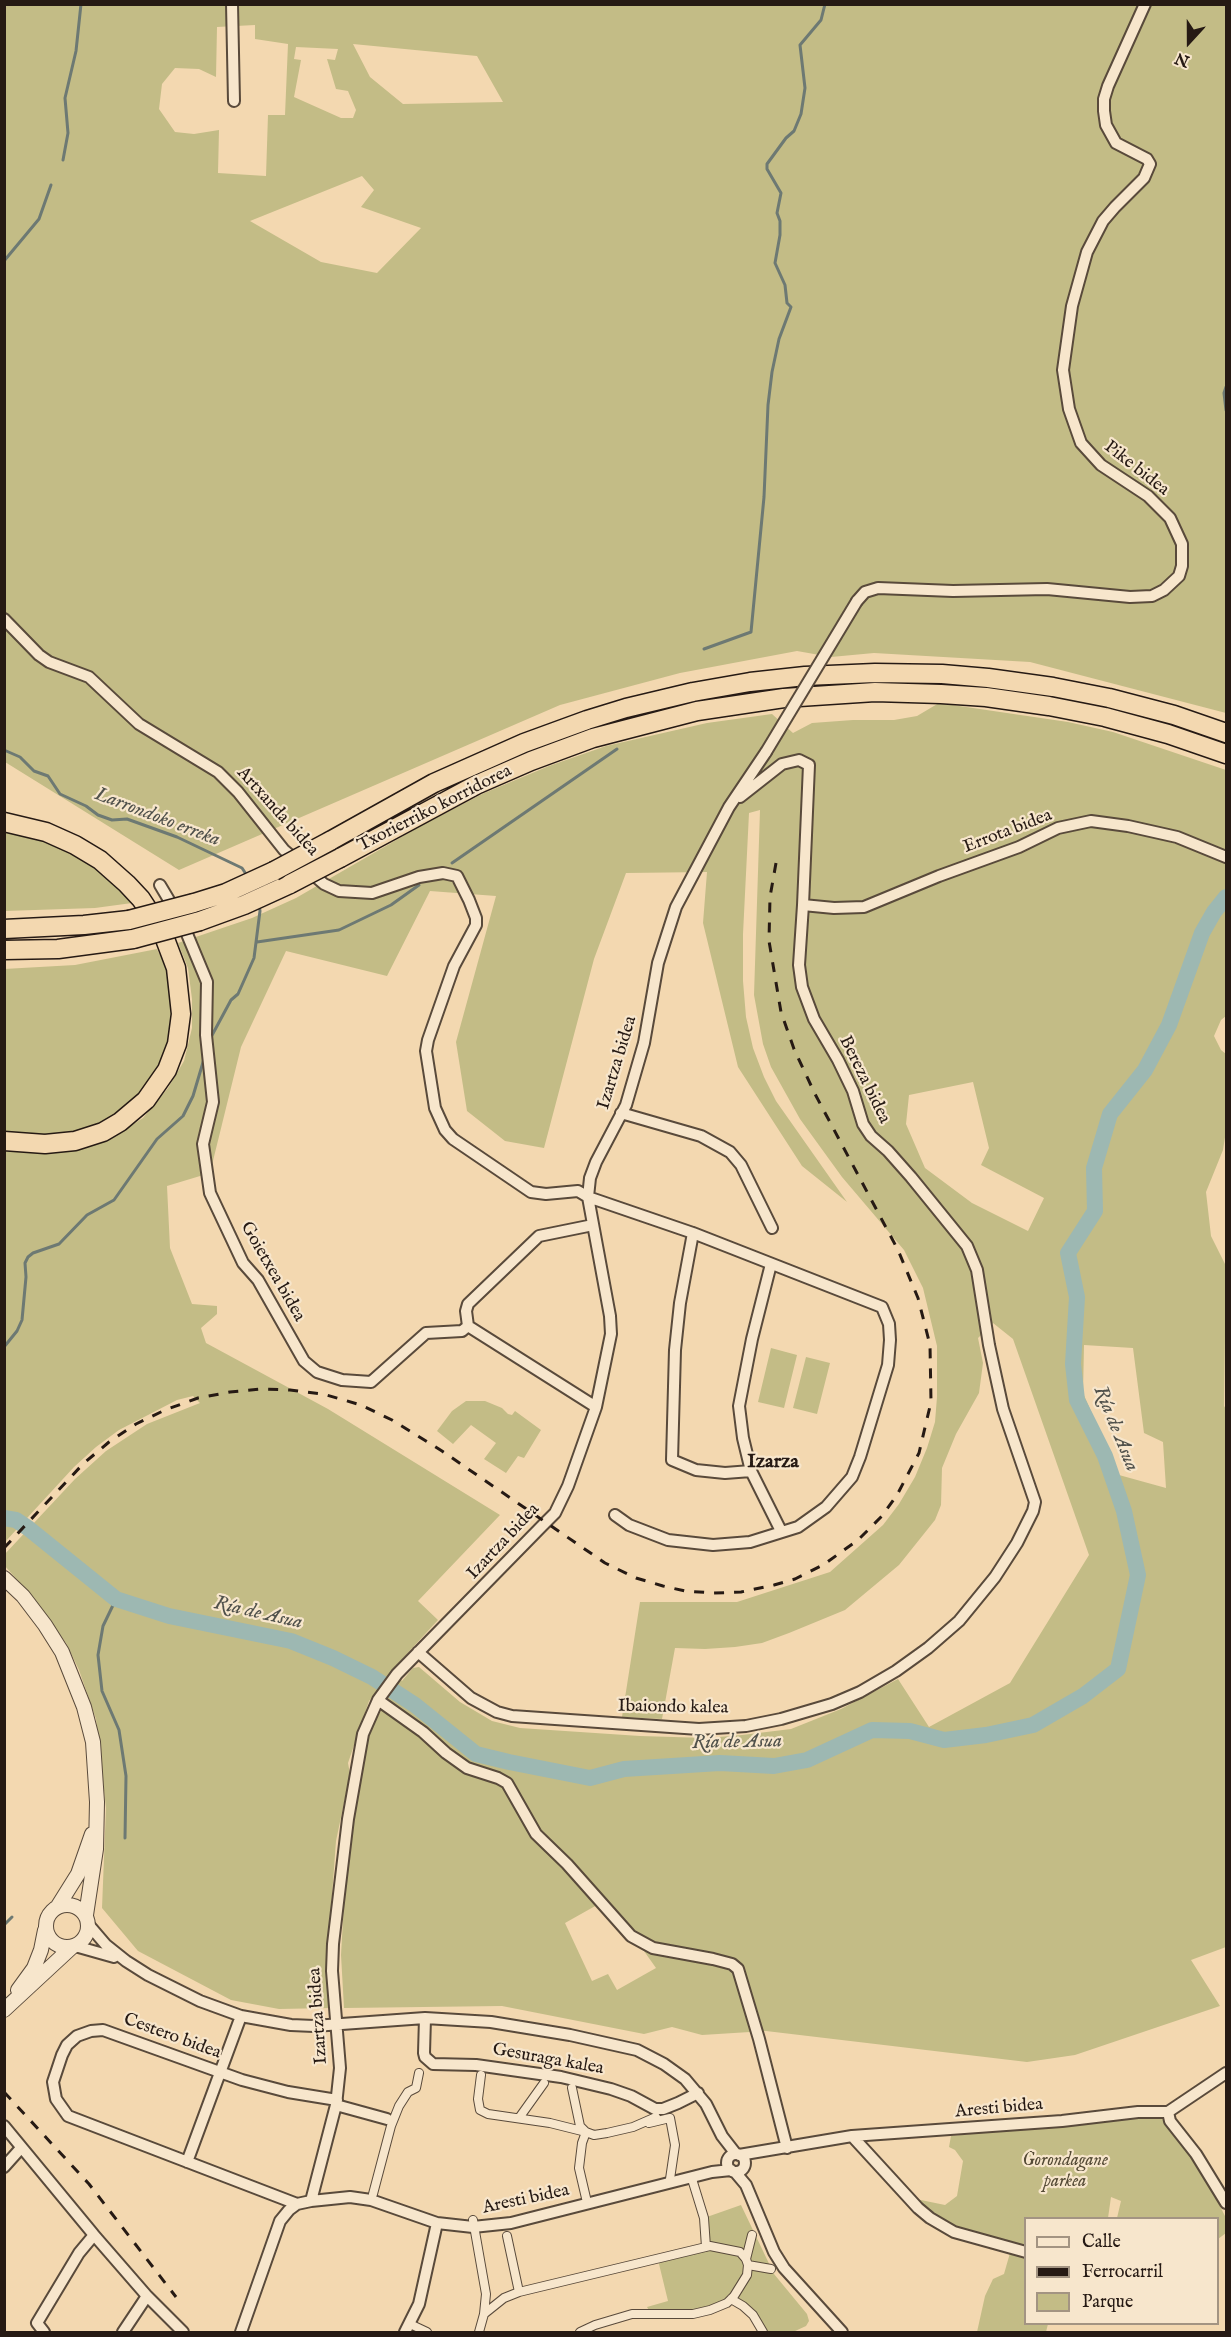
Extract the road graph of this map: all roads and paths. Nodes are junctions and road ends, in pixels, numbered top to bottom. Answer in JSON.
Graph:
{"nodes":[{"id":1,"x":232,"y":4,"type":"edge"},
{"id":2,"x":1145,"y":4,"type":"edge"},
{"id":3,"x":234,"y":101,"type":"dead end"},
{"id":4,"x":4,"y":619,"type":"edge"},
{"id":5,"x":1227,"y":733,"type":"edge"},
{"id":6,"x":766,"y":752,"type":"joint"},
{"id":7,"x":1227,"y":754,"type":"edge"},
{"id":8,"x":729,"y":807,"type":"junction"},
{"id":9,"x":4,"y":822,"type":"edge"},
{"id":10,"x":1227,"y":857,"type":"edge"},
{"id":11,"x":160,"y":885,"type":"dead end"},
{"id":12,"x":803,"y":905,"type":"junction"},
{"id":13,"x":4,"y":923,"type":"edge"},
{"id":14,"x":26,"y":928,"type":"junction"},
{"id":15,"x":4,"y":929,"type":"edge"},
{"id":16,"x":4,"y":950,"type":"edge"},
{"id":17,"x":621,"y":1113,"type":"junction"},
{"id":18,"x":4,"y":1141,"type":"edge"},
{"id":19,"x":588,"y":1197,"type":"junction"},
{"id":20,"x":593,"y":1225,"type":"junction"},
{"id":21,"x":772,"y":1228,"type":"dead end"},
{"id":22,"x":693,"y":1233,"type":"junction"},
{"id":23,"x":771,"y":1264,"type":"junction"},
{"id":24,"x":468,"y":1326,"type":"junction"},
{"id":25,"x":596,"y":1407,"type":"junction"},
{"id":26,"x":751,"y":1471,"type":"junction"},
{"id":27,"x":1035,"y":1502,"type":"joint"},
{"id":28,"x":615,"y":1515,"type":"dead end"},
{"id":29,"x":781,"y":1531,"type":"junction"},
{"id":30,"x":4,"y":1578,"type":"edge"},
{"id":31,"x":418,"y":1652,"type":"junction"},
{"id":32,"x":379,"y":1699,"type":"junction"},
{"id":33,"x":96,"y":1820,"type":"junction"},
{"id":34,"x":58,"y":1906,"type":"junction"},
{"id":35,"x":87,"y":1920,"type":"junction"},
{"id":36,"x":45,"y":1930,"type":"junction"},
{"id":37,"x":73,"y":1946,"type":"junction"},
{"id":38,"x":126,"y":1961,"type":"junction"},
{"id":39,"x":4,"y":2010,"type":"edge"},
{"id":40,"x":241,"y":2016,"type":"junction"},
{"id":41,"x":425,"y":2018,"type":"junction"},
{"id":42,"x":336,"y":2024,"type":"junction"},
{"id":43,"x":221,"y":2073,"type":"junction"},
{"id":44,"x":419,"y":2073,"type":"dead end"},
{"id":45,"x":1227,"y":2073,"type":"edge"},
{"id":46,"x":481,"y":2075,"type":"dead end"},
{"id":47,"x":544,"y":2083,"type":"dead end"},
{"id":48,"x":572,"y":2088,"type":"dead end"},
{"id":49,"x":698,"y":2093,"type":"junction"},
{"id":50,"x":336,"y":2103,"type":"junction"},
{"id":51,"x":1168,"y":2112,"type":"junction"},
{"id":52,"x":656,"y":2117,"type":"dead end"},
{"id":53,"x":519,"y":2118,"type":"junction"},
{"id":54,"x":387,"y":2119,"type":"dead end"},
{"id":55,"x":645,"y":2122,"type":"junction"},
{"id":56,"x":4,"y":2126,"type":"edge"},
{"id":57,"x":586,"y":2132,"type":"junction"},
{"id":58,"x":852,"y":2136,"type":"junction"},
{"id":59,"x":21,"y":2148,"type":"junction"},
{"id":60,"x":787,"y":2148,"type":"junction"},
{"id":61,"x":187,"y":2162,"type":"junction"},
{"id":62,"x":736,"y":2162,"type":"junction"},
{"id":63,"x":4,"y":2167,"type":"edge"},
{"id":64,"x":670,"y":2179,"type":"dead end"},
{"id":65,"x":692,"y":2179,"type":"junction"},
{"id":66,"x":373,"y":2193,"type":"dead end"},
{"id":67,"x":586,"y":2198,"type":"dead end"},
{"id":68,"x":311,"y":2201,"type":"junction"},
{"id":69,"x":1227,"y":2203,"type":"edge"},
{"id":70,"x":297,"y":2204,"type":"junction"},
{"id":71,"x":437,"y":2223,"type":"junction"},
{"id":72,"x":473,"y":2224,"type":"junction"},
{"id":73,"x":94,"y":2235,"type":"junction"},
{"id":74,"x":752,"y":2235,"type":"dead end"},
{"id":75,"x":507,"y":2236,"type":"dead end"},
{"id":76,"x":706,"y":2247,"type":"junction"},
{"id":77,"x":1024,"y":2251,"type":"edge"},
{"id":78,"x":747,"y":2262,"type":"junction"},
{"id":79,"x":771,"y":2269,"type":"dead end"},
{"id":80,"x":519,"y":2292,"type":"junction"},
{"id":81,"x":147,"y":2296,"type":"junction"},
{"id":82,"x":731,"y":2299,"type":"junction"},
{"id":83,"x":484,"y":2314,"type":"junction"},
{"id":84,"x":408,"y":2328,"type":"edge"},
{"id":85,"x":838,"y":2329,"type":"edge"},
{"id":86,"x":44,"y":2332,"type":"edge"},
{"id":87,"x":123,"y":2332,"type":"edge"},
{"id":88,"x":183,"y":2332,"type":"edge"},
{"id":89,"x":241,"y":2332,"type":"edge"},
{"id":90,"x":427,"y":2332,"type":"edge"},
{"id":91,"x":479,"y":2332,"type":"edge"},
{"id":92,"x":580,"y":2332,"type":"edge"},
{"id":93,"x":763,"y":2332,"type":"edge"},
{"id":94,"x":824,"y":2332,"type":"edge"}],
"edges":[{"from":1,"to":3,"type":"street"},
{"from":2,"to":6,"type":"street","name":"Pike bidea","bridge":true},
{"from":4,"to":19,"type":"street","name":"Artxanda bidea"},
{"from":5,"to":14,"type":"highway","name":"Txorierriko korridorea","bridge":true},
{"from":6,"to":8,"type":"street","name":"Izartza bidea"},
{"from":7,"to":16,"type":"highway","name":"Txorierriko korridorea","bridge":true},
{"from":8,"to":12,"type":"street","name":"Bereza bidea"},
{"from":8,"to":17,"type":"street","name":"Izartza bidea"},
{"from":9,"to":18,"type":"highway"},
{"from":10,"to":12,"type":"street","name":"Errota bidea"},
{"from":11,"to":24,"type":"street","name":"Goietxea bidea"},
{"from":12,"to":27,"type":"street","name":"Bereza bidea"},
{"from":13,"to":14,"type":"highway"},
{"from":14,"to":15,"type":"highway","name":"Txorierriko korridorea"},
{"from":17,"to":19,"type":"street","name":"Izartza bidea"},
{"from":17,"to":21,"type":"street"},
{"from":19,"to":20,"type":"street","name":"Izartza bidea"},
{"from":19,"to":22,"type":"street"},
{"from":20,"to":24,"type":"street"},
{"from":20,"to":25,"type":"street","name":"Izartza bidea"},
{"from":22,"to":23,"type":"street"},
{"from":22,"to":26,"type":"street"},
{"from":23,"to":26,"type":"street"},
{"from":23,"to":29,"type":"street"},
{"from":24,"to":25,"type":"street"},
{"from":25,"to":31,"type":"street","name":"Izartza bidea"},
{"from":26,"to":29,"type":"street"},
{"from":27,"to":31,"type":"street","name":"Ibaiondo kalea"},
{"from":28,"to":29,"type":"street"},
{"from":30,"to":33,"type":"street"},
{"from":31,"to":32,"type":"street","name":"Izartza bidea"},
{"from":32,"to":42,"type":"street","name":"Izartza bidea"},
{"from":32,"to":60,"type":"street"},
{"from":33,"to":34,"type":"street"},
{"from":33,"to":35,"type":"street"},
{"from":34,"to":35,"type":"street"},
{"from":34,"to":36,"type":"street"},
{"from":35,"to":37,"type":"street"},
{"from":35,"to":38,"type":"street"},
{"from":36,"to":37,"type":"street"},
{"from":36,"to":39,"type":"street"},
{"from":37,"to":38,"type":"street"},
{"from":37,"to":39,"type":"street"},
{"from":38,"to":40,"type":"street"},
{"from":40,"to":42,"type":"street"},
{"from":40,"to":43,"type":"street"},
{"from":41,"to":42,"type":"street"},
{"from":41,"to":49,"type":"street"},
{"from":41,"to":49,"type":"street","name":"Gesuraga kalea"},
{"from":42,"to":50,"type":"street","name":"Izartza bidea"},
{"from":43,"to":50,"type":"street","name":"Cestero bidea"},
{"from":43,"to":61,"type":"street"},
{"from":43,"to":61,"type":"street","name":"Cestero bidea"},
{"from":44,"to":66,"type":"street"},
{"from":45,"to":51,"type":"street"},
{"from":46,"to":53,"type":"street"},
{"from":47,"to":53,"type":"street"},
{"from":48,"to":57,"type":"street"},
{"from":49,"to":62,"type":"street"},
{"from":50,"to":54,"type":"street","name":"Cestero bidea"},
{"from":50,"to":68,"type":"street","name":"Izartza bidea"},
{"from":51,"to":58,"type":"street","name":"Aresti bidea"},
{"from":51,"to":69,"type":"street"},
{"from":52,"to":55,"type":"street"},
{"from":53,"to":57,"type":"street"},
{"from":55,"to":57,"type":"street"},
{"from":55,"to":64,"type":"street"},
{"from":56,"to":59,"type":"street"},
{"from":57,"to":67,"type":"street"},
{"from":58,"to":60,"type":"street","name":"Aresti bidea"},
{"from":58,"to":77,"type":"street"},
{"from":59,"to":63,"type":"street"},
{"from":59,"to":73,"type":"street"},
{"from":60,"to":62,"type":"street","name":"Aresti bidea"},
{"from":61,"to":70,"type":"street","name":"Cestero bidea"},
{"from":62,"to":65,"type":"street","name":"Aresti bidea"},
{"from":62,"to":85,"type":"street"},
{"from":65,"to":72,"type":"street","name":"Aresti bidea"},
{"from":65,"to":76,"type":"street"},
{"from":68,"to":70,"type":"street"},
{"from":68,"to":71,"type":"street","name":"Aresti bidea"},
{"from":70,"to":89,"type":"street"},
{"from":71,"to":72,"type":"street","name":"Aresti bidea"},
{"from":71,"to":84,"type":"street"},
{"from":72,"to":83,"type":"street"},
{"from":73,"to":81,"type":"street"},
{"from":73,"to":86,"type":"street"},
{"from":74,"to":78,"type":"street"},
{"from":75,"to":80,"type":"street"},
{"from":76,"to":78,"type":"street"},
{"from":76,"to":80,"type":"street"},
{"from":78,"to":79,"type":"street"},
{"from":78,"to":82,"type":"street"},
{"from":80,"to":83,"type":"street"},
{"from":81,"to":87,"type":"street"},
{"from":81,"to":88,"type":"street"},
{"from":82,"to":92,"type":"street"},
{"from":82,"to":93,"type":"street"},
{"from":83,"to":91,"type":"street"},
{"from":84,"to":90,"type":"street"},
{"from":85,"to":94,"type":"street"}]}
